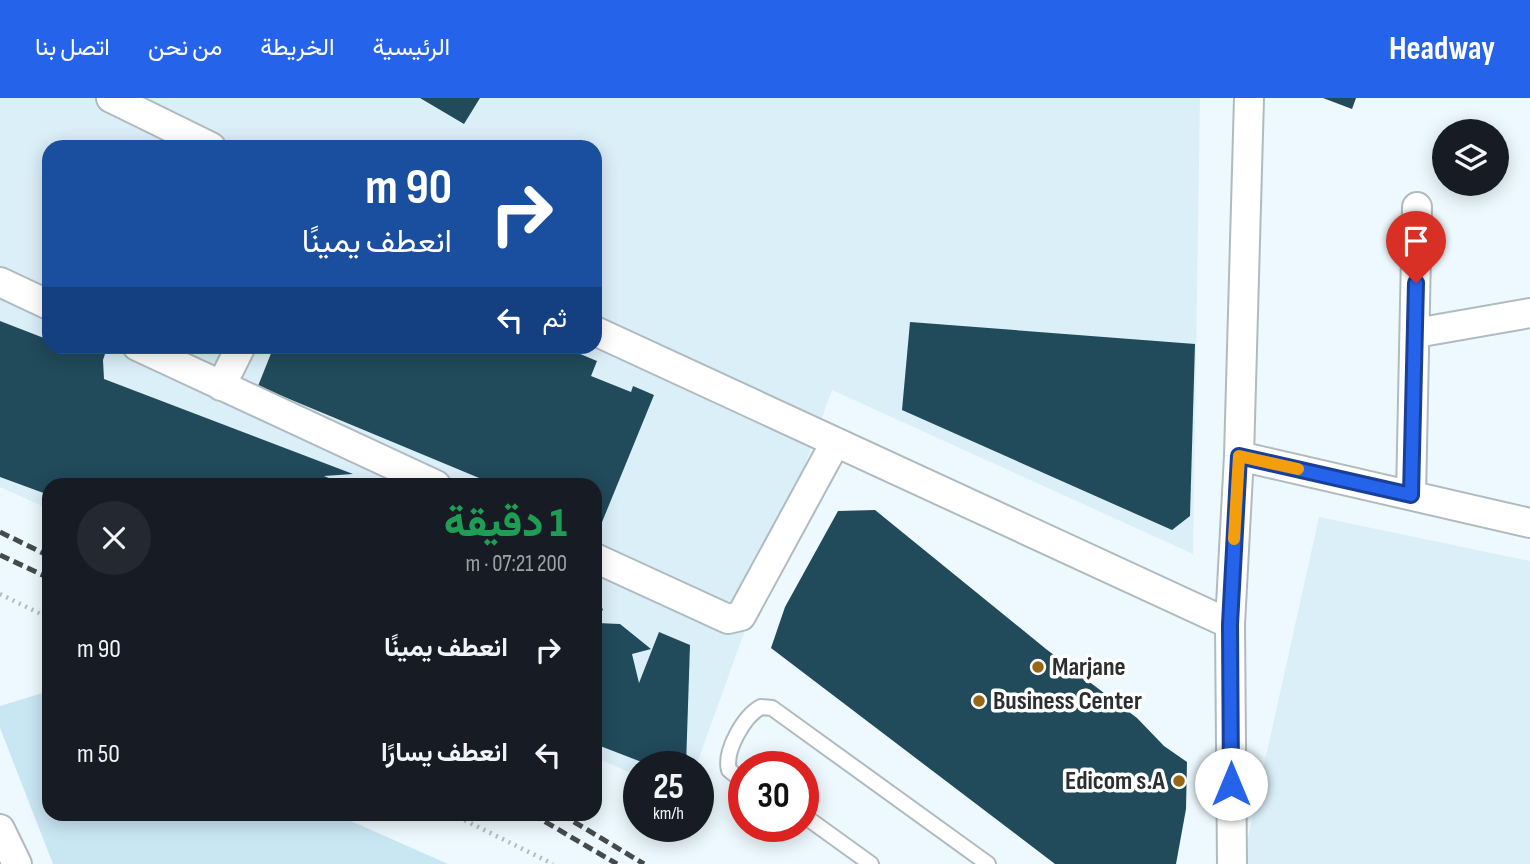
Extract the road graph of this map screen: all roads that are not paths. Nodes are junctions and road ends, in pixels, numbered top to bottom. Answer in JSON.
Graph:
{"nodes":[{"id":1,"x":111,"y":98,"type":"edge"},
{"id":2,"x":1249,"y":98,"type":"edge"},
{"id":3,"x":197,"y":140,"type":"edge"},
{"id":4,"x":1417,"y":207,"type":"dead end"},
{"id":5,"x":0,"y":282,"type":"edge"},
{"id":6,"x":42,"y":302,"type":"edge"},
{"id":7,"x":1530,"y":313,"type":"edge"},
{"id":8,"x":1416,"y":333,"type":"junction"},
{"id":9,"x":602,"y":334,"type":"edge"},
{"id":10,"x":153,"y":354,"type":"edge"},
{"id":11,"x":236,"y":354,"type":"edge"},
{"id":12,"x":221,"y":386,"type":"junction"},
{"id":13,"x":835,"y":443,"type":"junction"},
{"id":14,"x":1239,"y":456,"type":"junction"},
{"id":15,"x":421,"y":478,"type":"edge"},
{"id":16,"x":1411,"y":495,"type":"junction"},
{"id":17,"x":1530,"y":523,"type":"edge"},
{"id":18,"x":602,"y":561,"type":"edge"},
{"id":19,"x":1230,"y":624,"type":"junction"},
{"id":20,"x":729,"y":751,"type":"edge"},
{"id":21,"x":819,"y":827,"type":"edge"},
{"id":22,"x":0,"y":829,"type":"edge"},
{"id":23,"x":17,"y":864,"type":"edge"},
{"id":24,"x":871,"y":864,"type":"edge"},
{"id":25,"x":988,"y":864,"type":"edge"},
{"id":26,"x":1232,"y":864,"type":"edge"}],
"edges":[{"from":1,"to":3,"type":"street"},
{"from":2,"to":14,"type":"street"},
{"from":4,"to":8,"type":"street"},
{"from":5,"to":6,"type":"street"},
{"from":7,"to":8,"type":"street"},
{"from":8,"to":16,"type":"street"},
{"from":9,"to":13,"type":"street"},
{"from":10,"to":12,"type":"street"},
{"from":11,"to":12,"type":"street"},
{"from":12,"to":15,"type":"street"},
{"from":13,"to":18,"type":"street"},
{"from":13,"to":19,"type":"street"},
{"from":14,"to":16,"type":"street"},
{"from":14,"to":19,"type":"street"},
{"from":16,"to":17,"type":"street"},
{"from":19,"to":26,"type":"street"},
{"from":20,"to":25,"type":"lane"},
{"from":21,"to":24,"type":"lane"},
{"from":22,"to":23,"type":"street"}]}
